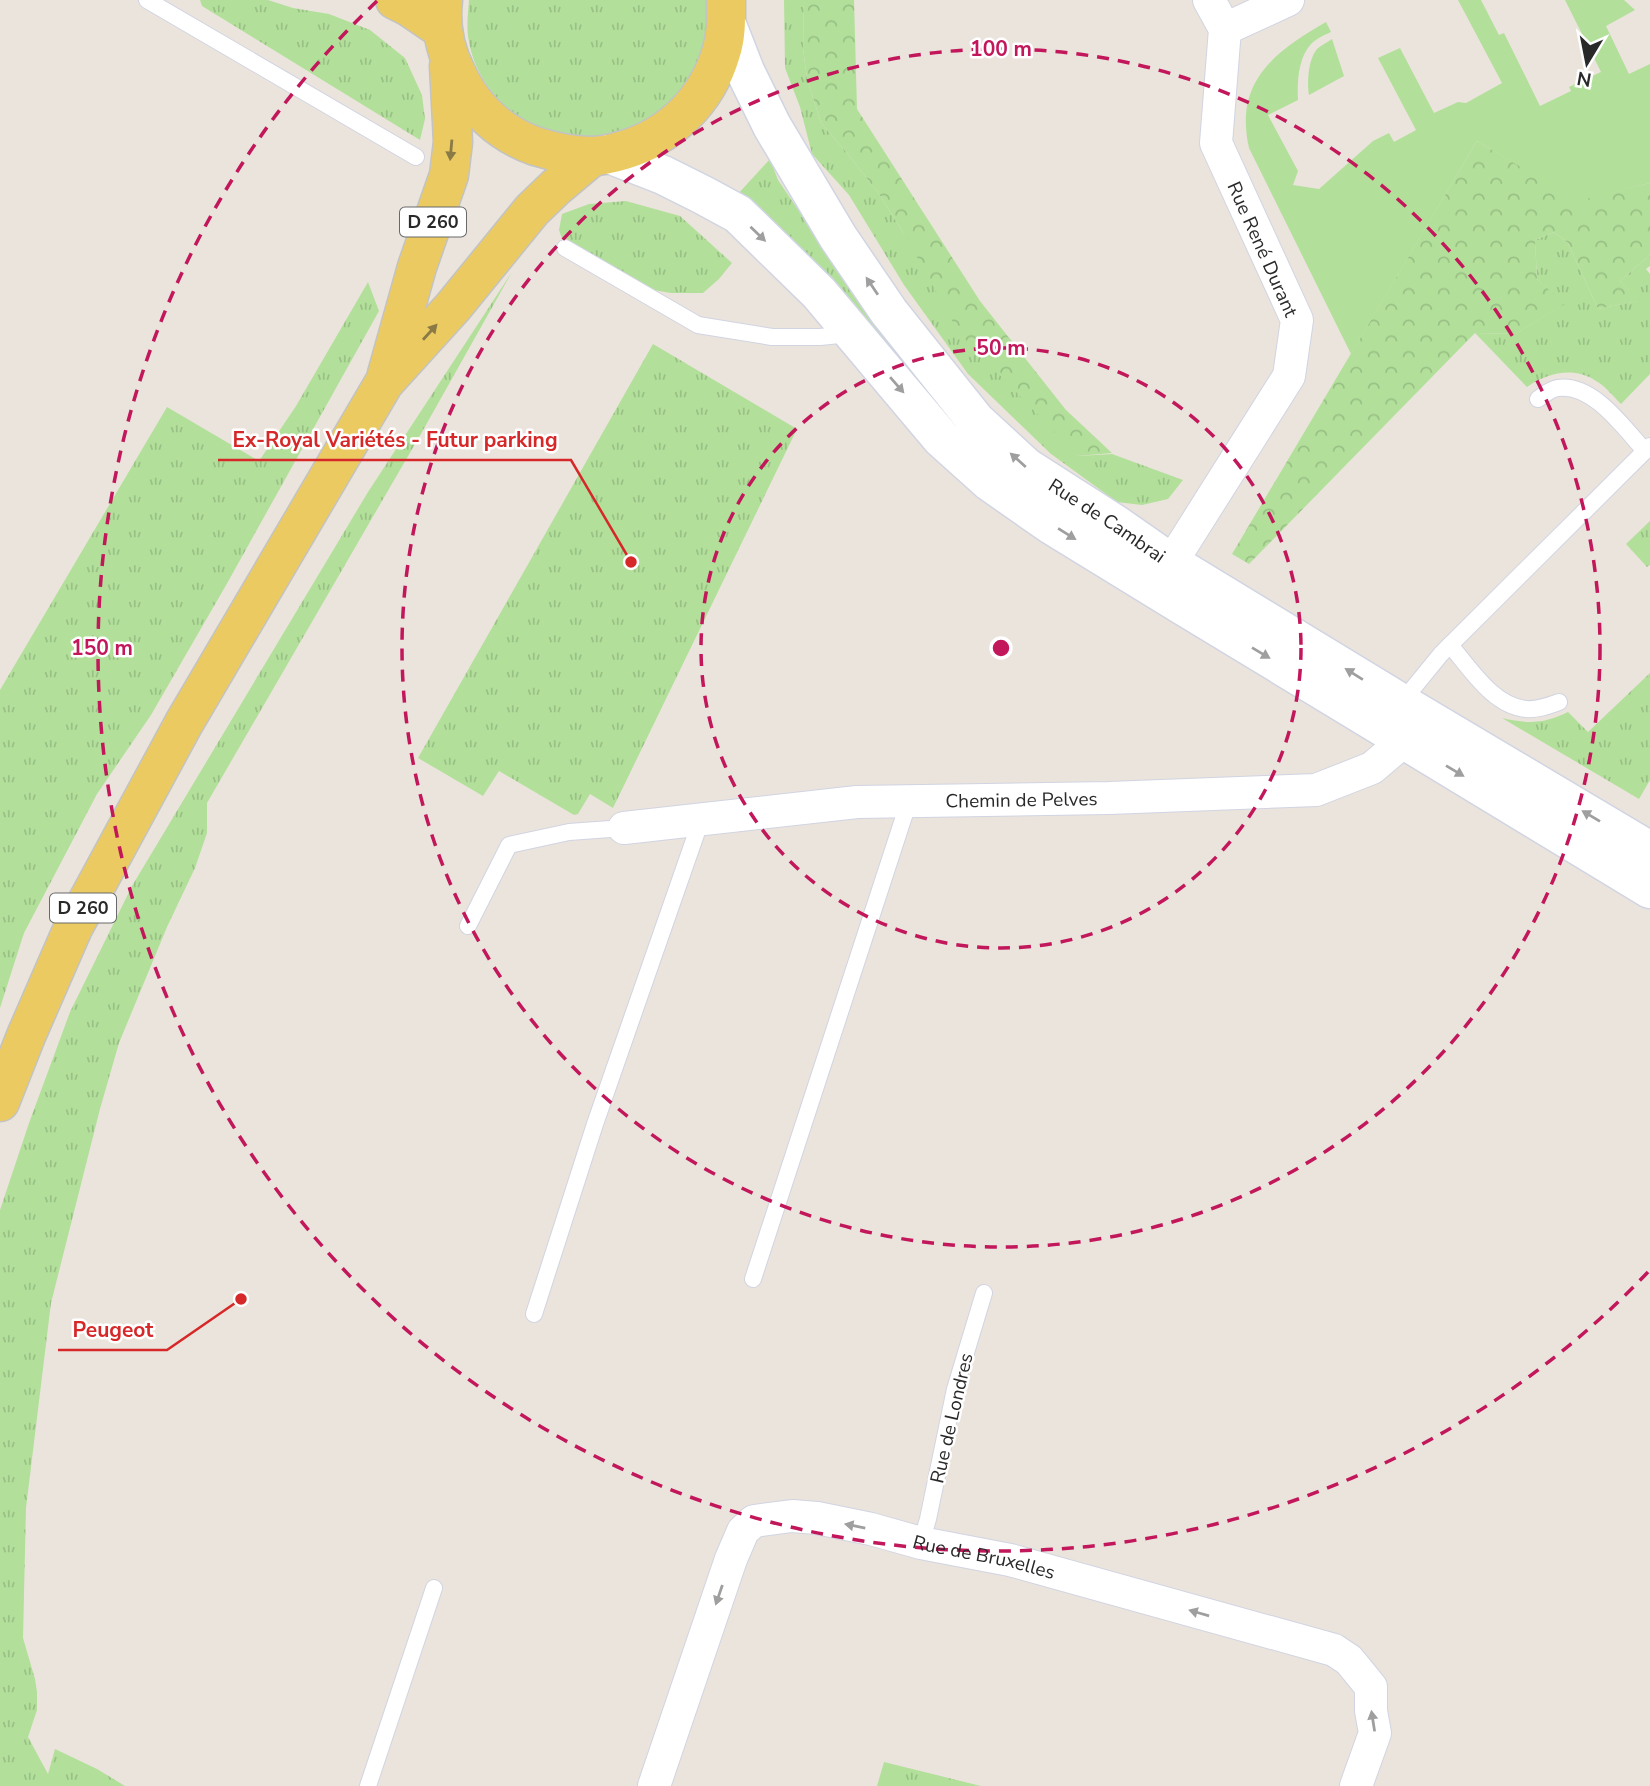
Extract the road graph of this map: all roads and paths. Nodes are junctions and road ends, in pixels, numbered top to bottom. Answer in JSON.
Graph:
{"nodes":[{"id":1,"x":147,"y":0,"type":"edge"},
{"id":2,"x":394,"y":0,"type":"edge"},
{"id":3,"x":1209,"y":0,"type":"edge"},
{"id":4,"x":1288,"y":0,"type":"edge"},
{"id":5,"x":726,"y":12,"type":"edge"},
{"id":6,"x":445,"y":29,"type":"edge"},
{"id":7,"x":1225,"y":29,"type":"junction"},
{"id":8,"x":601,"y":155,"type":"junction"},
{"id":9,"x":416,"y":158,"type":"dead end"},
{"id":10,"x":565,"y":248,"type":"dead end"},
{"id":11,"x":852,"y":334,"type":"junction"},
{"id":12,"x":384,"y":383,"type":"junction"},
{"id":13,"x":1538,"y":399,"type":"dead end"},
{"id":14,"x":1648,"y":448,"type":"edge"},
{"id":15,"x":1171,"y":563,"type":"junction"},
{"id":16,"x":1450,"y":645,"type":"junction"},
{"id":17,"x":1559,"y":702,"type":"dead end"},
{"id":18,"x":1401,"y":703,"type":"junction"},
{"id":19,"x":1405,"y":740,"type":"junction"},
{"id":20,"x":909,"y":801,"type":"junction"},
{"id":21,"x":701,"y":820,"type":"junction"},
{"id":22,"x":624,"y":828,"type":"joint"},
{"id":23,"x":1650,"y":851,"type":"edge"},
{"id":24,"x":1650,"y":889,"type":"edge"},
{"id":25,"x":468,"y":926,"type":"dead end"},
{"id":26,"x":0,"y":1102,"type":"edge"},
{"id":27,"x":753,"y":1279,"type":"dead end"},
{"id":28,"x":984,"y":1293,"type":"dead end"},
{"id":29,"x":534,"y":1314,"type":"dead end"},
{"id":30,"x":921,"y":1543,"type":"junction"},
{"id":31,"x":434,"y":1588,"type":"dead end"},
{"id":32,"x":368,"y":1786,"type":"edge"},
{"id":33,"x":654,"y":1786,"type":"edge"},
{"id":34,"x":1356,"y":1786,"type":"edge"}],
"edges":[{"from":1,"to":9,"type":"lane"},
{"from":2,"to":6,"type":"main road"},
{"from":3,"to":7,"type":"street"},
{"from":4,"to":7,"type":"street"},
{"from":5,"to":8,"type":"main road"},
{"from":15,"to":5,"type":"main road","name":"Rue de Cambrai","one_way":true},
{"from":6,"to":8,"type":"main road"},
{"from":6,"to":12,"type":"main road","number":"D 260","one_way":true},
{"from":7,"to":15,"type":"street","name":"Rue René Durant"},
{"from":8,"to":11,"type":"main road","name":"Rue de Cambrai","one_way":true},
{"from":12,"to":8,"type":"main road","number":"D 260","one_way":true},
{"from":10,"to":11,"type":"lane"},
{"from":11,"to":19,"type":"main road","name":"Rue de Cambrai","one_way":true},
{"from":12,"to":26,"type":"main road","number":"D 260"},
{"from":13,"to":14,"type":"lane"},
{"from":14,"to":16,"type":"lane"},
{"from":18,"to":15,"type":"main road","name":"Rue de Cambrai","one_way":true},
{"from":16,"to":17,"type":"lane"},
{"from":16,"to":18,"type":"lane"},
{"from":23,"to":18,"type":"main road","name":"Rue de Cambrai","one_way":true},
{"from":19,"to":20,"type":"street","name":"Chemin de Pelves"},
{"from":19,"to":24,"type":"main road","name":"Rue de Cambrai","one_way":true},
{"from":20,"to":21,"type":"street","name":"Chemin de Pelves"},
{"from":20,"to":27,"type":"lane"},
{"from":21,"to":22,"type":"street","name":"Chemin de Pelves"},
{"from":21,"to":29,"type":"lane"},
{"from":22,"to":25,"type":"lane"},
{"from":28,"to":30,"type":"lane","name":"Rue de Londres"},
{"from":30,"to":33,"type":"street","name":"Rue de Bruxelles","one_way":true},
{"from":34,"to":30,"type":"street","name":"Rue de Bruxelles","one_way":true},
{"from":31,"to":32,"type":"lane"}]}
